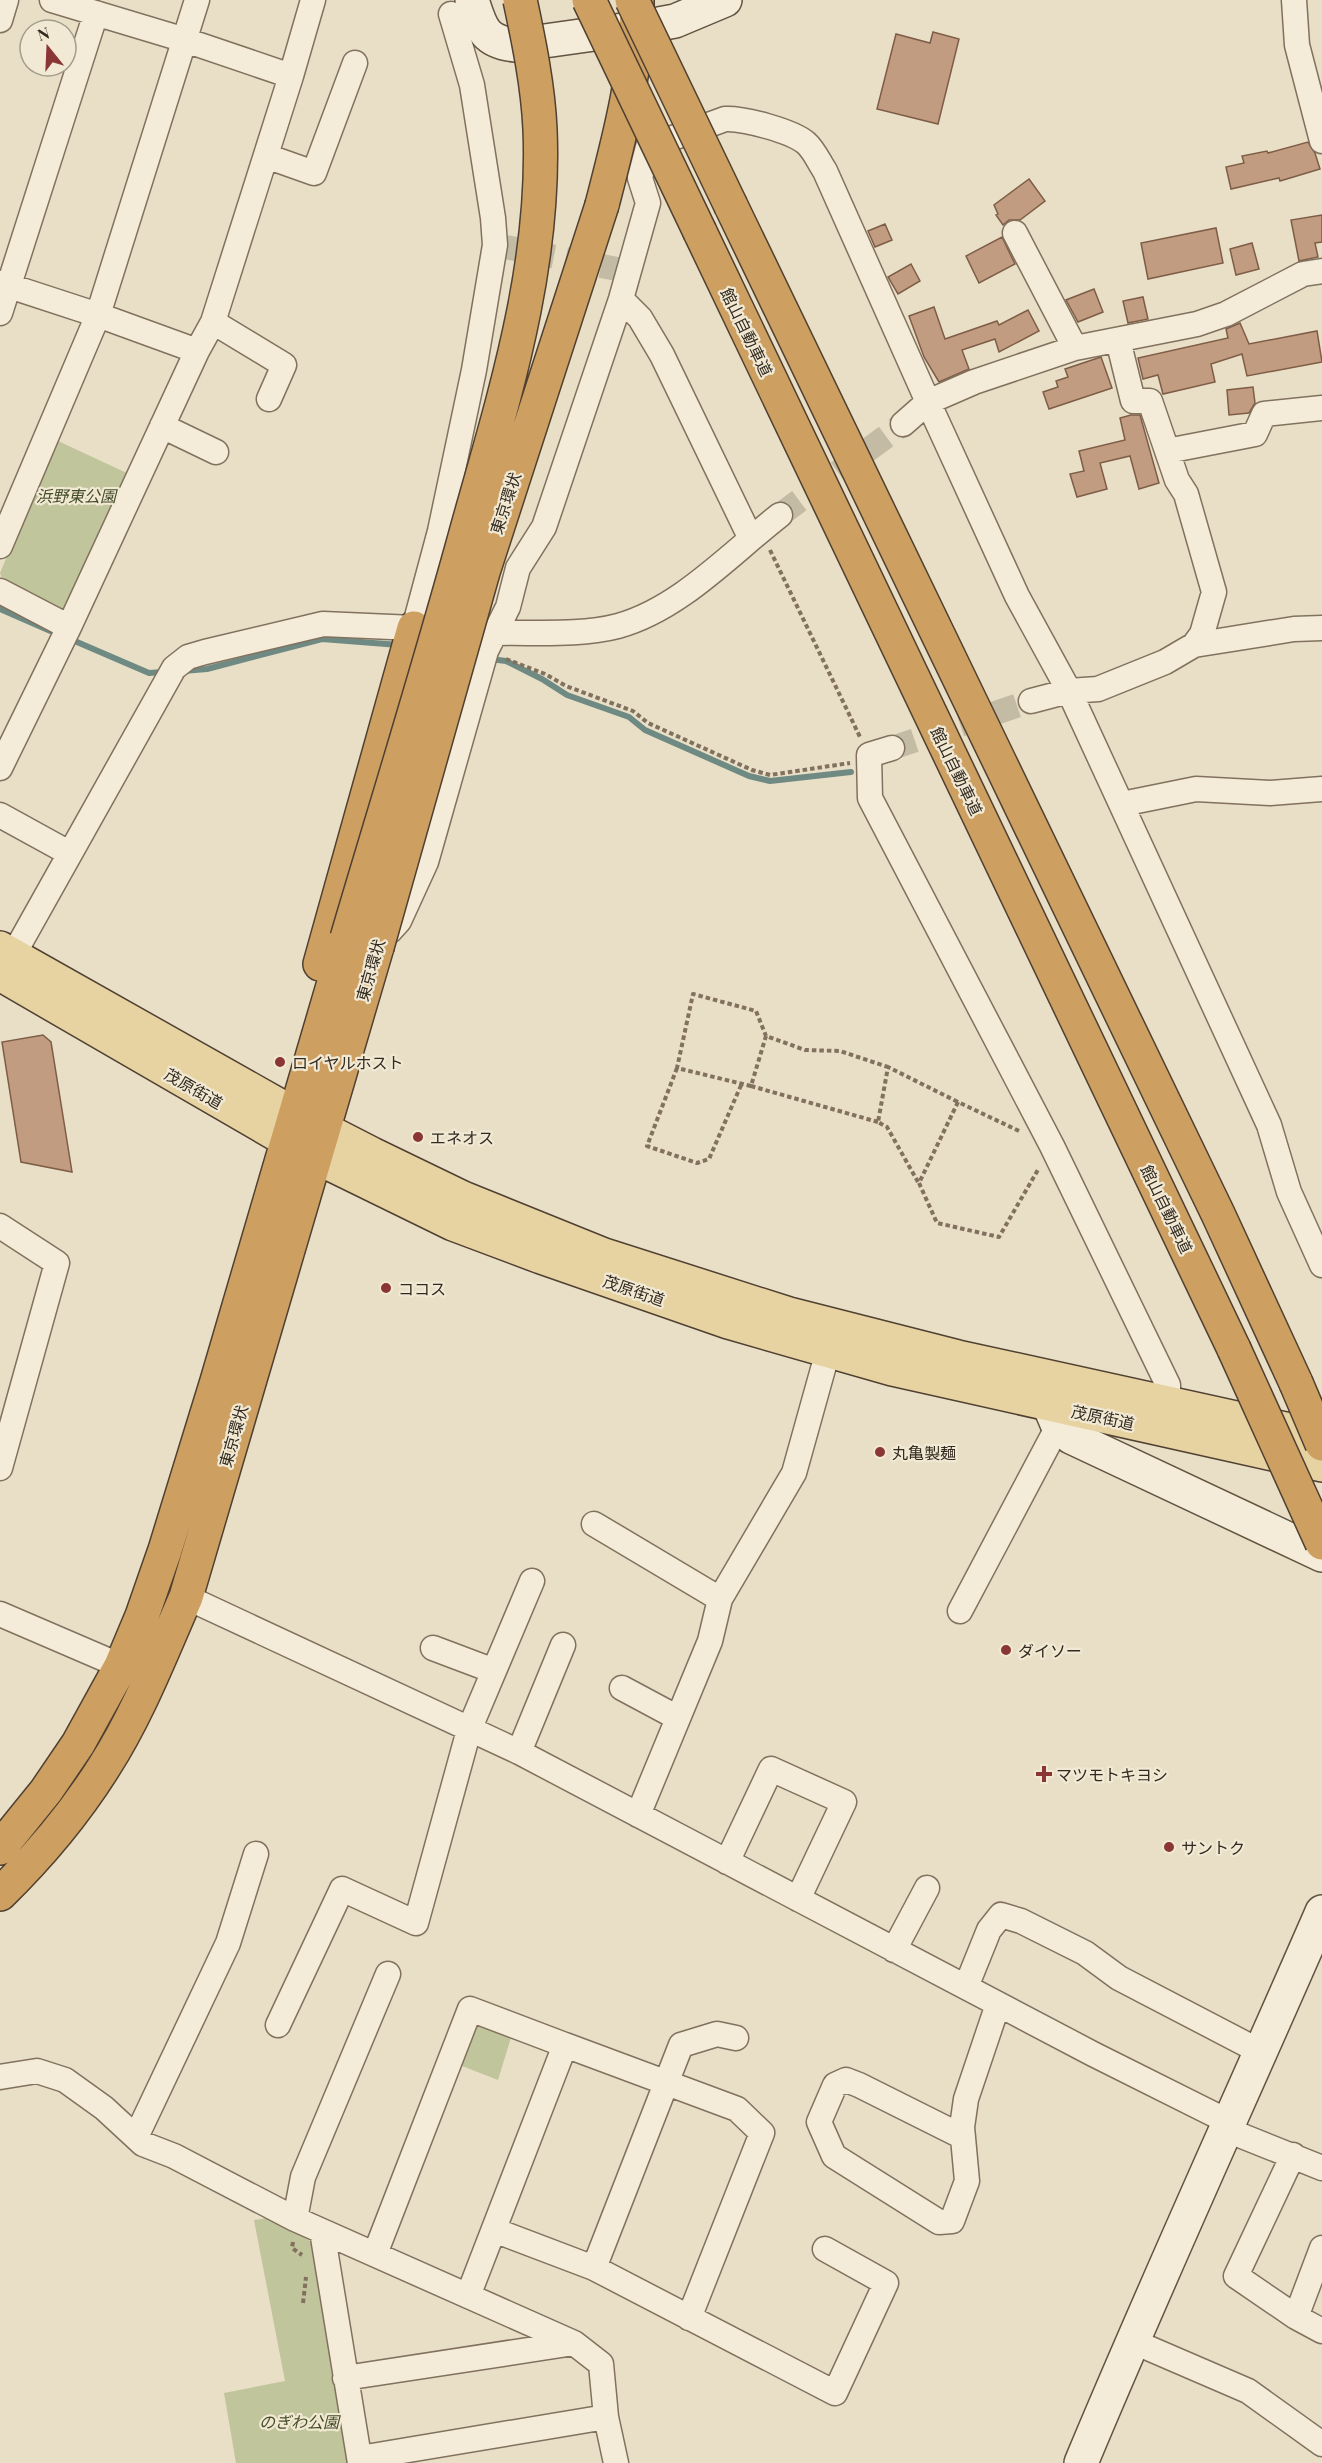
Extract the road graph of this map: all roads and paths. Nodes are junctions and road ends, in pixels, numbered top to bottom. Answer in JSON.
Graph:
{"nodes":[{"id":1,"x":6,"y":0,"type":"edge"},
{"id":2,"x":52,"y":0,"type":"edge"},
{"id":3,"x":197,"y":0,"type":"edge"},
{"id":4,"x":313,"y":0,"type":"edge"},
{"id":5,"x":520,"y":0,"type":"edge"},
{"id":6,"x":589,"y":0,"type":"edge"},
{"id":7,"x":725,"y":0,"type":"edge"},
{"id":8,"x":1294,"y":0,"type":"edge"},
{"id":9,"x":462,"y":7,"type":"edge"},
{"id":10,"x":635,"y":10,"type":"edge"},
{"id":11,"x":96,"y":13,"type":"junction"},
{"id":12,"x":0,"y":20,"type":"edge"},
{"id":13,"x":185,"y":40,"type":"junction"},
{"id":14,"x":355,"y":63,"type":"dead end"},
{"id":15,"x":291,"y":76,"type":"junction"},
{"id":16,"x":1322,"y":141,"type":"edge"},
{"id":17,"x":266,"y":156,"type":"junction"},
{"id":18,"x":1015,"y":233,"type":"dead end"},
{"id":19,"x":1322,"y":271,"type":"edge"},
{"id":20,"x":4,"y":284,"type":"edge"},
{"id":21,"x":621,"y":299,"type":"junction"},
{"id":22,"x":0,"y":313,"type":"edge"},
{"id":23,"x":98,"y":315,"type":"junction"},
{"id":24,"x":213,"y":322,"type":"junction"},
{"id":25,"x":1118,"y":340,"type":"junction"},
{"id":26,"x":1075,"y":348,"type":"junction"},
{"id":27,"x":197,"y":351,"type":"junction"},
{"id":28,"x":269,"y":399,"type":"dead end"},
{"id":29,"x":928,"y":402,"type":"junction"},
{"id":30,"x":1322,"y":408,"type":"edge"},
{"id":31,"x":903,"y":424,"type":"tunnel mouth"},
{"id":32,"x":162,"y":426,"type":"junction"},
{"id":33,"x":1167,"y":451,"type":"junction"},
{"id":34,"x":216,"y":452,"type":"dead end"},
{"id":35,"x":780,"y":515,"type":"tunnel mouth"},
{"id":36,"x":755,"y":534,"type":"junction"},
{"id":37,"x":0,"y":546,"type":"edge"},
{"id":38,"x":0,"y":591,"type":"edge"},
{"id":39,"x":69,"y":627,"type":"junction"},
{"id":40,"x":414,"y":628,"type":"junction"},
{"id":41,"x":1322,"y":628,"type":"edge"},
{"id":42,"x":491,"y":642,"type":"junction"},
{"id":43,"x":1194,"y":645,"type":"junction"},
{"id":44,"x":1069,"y":691,"type":"junction"},
{"id":45,"x":1031,"y":702,"type":"tunnel mouth"},
{"id":46,"x":892,"y":748,"type":"tunnel mouth"},
{"id":47,"x":869,"y":755,"type":"junction"},
{"id":48,"x":0,"y":768,"type":"edge"},
{"id":49,"x":1322,"y":789,"type":"edge"},
{"id":50,"x":1122,"y":804,"type":"junction"},
{"id":51,"x":0,"y":815,"type":"edge"},
{"id":52,"x":69,"y":853,"type":"junction"},
{"id":53,"x":362,"y":942,"type":"junction"},
{"id":54,"x":4,"y":964,"type":"edge"},
{"id":55,"x":766,"y":1036,"type":"junction"},
{"id":56,"x":888,"y":1067,"type":"junction"},
{"id":57,"x":677,"y":1068,"type":"junction"},
{"id":58,"x":742,"y":1083,"type":"junction"},
{"id":59,"x":751,"y":1086,"type":"junction"},
{"id":60,"x":958,"y":1102,"type":"junction"},
{"id":61,"x":878,"y":1122,"type":"junction"},
{"id":62,"x":305,"y":1127,"type":"junction"},
{"id":63,"x":1052,"y":1146,"type":"junction"},
{"id":64,"x":919,"y":1183,"type":"junction"},
{"id":65,"x":0,"y":1227,"type":"edge"},
{"id":66,"x":1322,"y":1265,"type":"edge"},
{"id":67,"x":828,"y":1351,"type":"junction"},
{"id":68,"x":1036,"y":1373,"type":"junction"},
{"id":69,"x":1168,"y":1404,"type":"junction"},
{"id":70,"x":1053,"y":1415,"type":"junction"},
{"id":71,"x":1322,"y":1437,"type":"edge"},
{"id":72,"x":1322,"y":1444,"type":"edge"},
{"id":73,"x":1322,"y":1465,"type":"edge"},
{"id":74,"x":0,"y":1468,"type":"edge"},
{"id":75,"x":594,"y":1524,"type":"dead end"},
{"id":76,"x":1322,"y":1543,"type":"edge"},
{"id":77,"x":1322,"y":1555,"type":"edge"},
{"id":78,"x":532,"y":1581,"type":"dead end"},
{"id":79,"x":186,"y":1597,"type":"junction"},
{"id":80,"x":720,"y":1599,"type":"junction"},
{"id":81,"x":960,"y":1611,"type":"dead end"},
{"id":82,"x":0,"y":1614,"type":"edge"},
{"id":83,"x":563,"y":1646,"type":"dead end"},
{"id":84,"x":434,"y":1648,"type":"dead end"},
{"id":85,"x":120,"y":1666,"type":"junction"},
{"id":86,"x":494,"y":1671,"type":"junction"},
{"id":87,"x":622,"y":1688,"type":"dead end"},
{"id":88,"x":678,"y":1718,"type":"junction"},
{"id":89,"x":469,"y":1731,"type":"junction"},
{"id":90,"x":519,"y":1752,"type":"junction"},
{"id":91,"x":638,"y":1815,"type":"junction"},
{"id":92,"x":0,"y":1848,"type":"edge"},
{"id":93,"x":256,"y":1854,"type":"dead end"},
{"id":94,"x":727,"y":1862,"type":"junction"},
{"id":95,"x":927,"y":1888,"type":"dead end"},
{"id":96,"x":0,"y":1894,"type":"edge"},
{"id":97,"x":798,"y":1899,"type":"junction"},
{"id":98,"x":1322,"y":1912,"type":"edge"},
{"id":99,"x":894,"y":1950,"type":"junction"},
{"id":100,"x":388,"y":1974,"type":"dead end"},
{"id":101,"x":966,"y":1987,"type":"junction"},
{"id":102,"x":998,"y":2004,"type":"junction"},
{"id":103,"x":278,"y":2025,"type":"dead end"},
{"id":104,"x":736,"y":2038,"type":"dead end"},
{"id":105,"x":565,"y":2044,"type":"junction"},
{"id":106,"x":1261,"y":2052,"type":"junction"},
{"id":107,"x":0,"y":2078,"type":"edge"},
{"id":108,"x":667,"y":2082,"type":"junction"},
{"id":109,"x":1229,"y":2126,"type":"junction"},
{"id":110,"x":136,"y":2137,"type":"junction"},
{"id":111,"x":963,"y":2137,"type":"junction"},
{"id":112,"x":1293,"y":2155,"type":"junction"},
{"id":113,"x":1322,"y":2168,"type":"edge"},
{"id":114,"x":295,"y":2219,"type":"junction"},
{"id":115,"x":494,"y":2230,"type":"junction"},
{"id":116,"x":322,"y":2231,"type":"junction"},
{"id":117,"x":1322,"y":2248,"type":"edge"},
{"id":118,"x":825,"y":2249,"type":"dead end"},
{"id":119,"x":375,"y":2254,"type":"junction"},
{"id":120,"x":304,"y":2260,"type":"dead end"},
{"id":121,"x":594,"y":2268,"type":"junction"},
{"id":122,"x":306,"y":2275,"type":"dead end"},
{"id":123,"x":468,"y":2296,"type":"junction"},
{"id":124,"x":303,"y":2303,"type":"dead end"},
{"id":125,"x":1296,"y":2317,"type":"junction"},
{"id":126,"x":689,"y":2318,"type":"junction"},
{"id":127,"x":1322,"y":2331,"type":"edge"},
{"id":128,"x":1132,"y":2341,"type":"junction"},
{"id":129,"x":574,"y":2343,"type":"junction"},
{"id":130,"x":345,"y":2378,"type":"junction"},
{"id":131,"x":606,"y":2416,"type":"junction"},
{"id":132,"x":1322,"y":2444,"type":"edge"},
{"id":133,"x":360,"y":2460,"type":"edge"},
{"id":134,"x":616,"y":2463,"type":"edge"},
{"id":135,"x":1081,"y":2463,"type":"edge"}],
"edges":[{"from":1,"to":12,"type":"street"},
{"from":2,"to":11,"type":"street"},
{"from":3,"to":13,"type":"street"},
{"from":4,"to":15,"type":"street"},
{"from":5,"to":53,"type":"highway","name":"東京環状","bridge":true},
{"from":6,"to":76,"type":"highway","name":"館山自動車道","bridge":true},
{"from":7,"to":10,"type":"street"},
{"from":8,"to":16,"type":"street"},
{"from":9,"to":10,"type":"street"},
{"from":9,"to":40,"type":"street"},
{"from":10,"to":53,"type":"highway","name":"東京環状","bridge":true},
{"from":10,"to":72,"type":"highway","bridge":true},
{"from":11,"to":13,"type":"street"},
{"from":11,"to":20,"type":"street"},
{"from":13,"to":15,"type":"street"},
{"from":13,"to":23,"type":"street"},
{"from":14,"to":17,"type":"street"},
{"from":15,"to":17,"type":"street"},
{"from":17,"to":24,"type":"street"},
{"from":18,"to":26,"type":"street"},
{"from":19,"to":25,"type":"street"},
{"from":20,"to":22,"type":"street"},
{"from":20,"to":23,"type":"street"},
{"from":21,"to":29,"type":"street"},
{"from":21,"to":36,"type":"street"},
{"from":21,"to":42,"type":"street"},
{"from":23,"to":27,"type":"street"},
{"from":23,"to":37,"type":"street"},
{"from":24,"to":27,"type":"street"},
{"from":24,"to":28,"type":"street"},
{"from":25,"to":26,"type":"street"},
{"from":25,"to":33,"type":"street"},
{"from":26,"to":29,"type":"street"},
{"from":27,"to":32,"type":"street"},
{"from":29,"to":31,"type":"street"},
{"from":29,"to":44,"type":"street"},
{"from":30,"to":33,"type":"street"},
{"from":32,"to":34,"type":"street"},
{"from":32,"to":39,"type":"street"},
{"from":33,"to":43,"type":"street"},
{"from":35,"to":36,"type":"street"},
{"from":36,"to":42,"type":"street"},
{"from":36,"to":47,"type":"path"},
{"from":38,"to":39,"type":"street"},
{"from":39,"to":48,"type":"street"},
{"from":40,"to":52,"type":"street"},
{"from":40,"to":62,"type":"highway"},
{"from":41,"to":43,"type":"street"},
{"from":42,"to":47,"type":"path"},
{"from":42,"to":53,"type":"street"},
{"from":43,"to":44,"type":"street"},
{"from":44,"to":45,"type":"street"},
{"from":44,"to":50,"type":"street"},
{"from":46,"to":47,"type":"street"},
{"from":47,"to":63,"type":"street"},
{"from":49,"to":50,"type":"street"},
{"from":50,"to":66,"type":"street"},
{"from":51,"to":52,"type":"street"},
{"from":52,"to":54,"type":"street"},
{"from":53,"to":62,"type":"highway","name":"東京環状"},
{"from":53,"to":62,"type":"highway","name":"東京環状"},
{"from":54,"to":62,"type":"main road","name":"茂原街道"},
{"from":55,"to":56,"type":"path"},
{"from":55,"to":57,"type":"path"},
{"from":55,"to":59,"type":"path"},
{"from":56,"to":60,"type":"path"},
{"from":56,"to":61,"type":"path"},
{"from":57,"to":58,"type":"path"},
{"from":57,"to":58,"type":"path"},
{"from":58,"to":59,"type":"path"},
{"from":59,"to":61,"type":"path"},
{"from":60,"to":63,"type":"path"},
{"from":60,"to":64,"type":"path"},
{"from":61,"to":64,"type":"path"},
{"from":62,"to":67,"type":"main road","name":"茂原街道"},
{"from":62,"to":68,"type":"main road","name":"茂原街道"},
{"from":62,"to":79,"type":"highway","name":"東京環状"},
{"from":62,"to":85,"type":"highway","name":"東京環状"},
{"from":63,"to":64,"type":"path"},
{"from":63,"to":69,"type":"street"},
{"from":65,"to":74,"type":"street"},
{"from":67,"to":70,"type":"main road","name":"茂原街道"},
{"from":67,"to":80,"type":"street"},
{"from":68,"to":69,"type":"main road","name":"茂原街道"},
{"from":68,"to":70,"type":"street"},
{"from":69,"to":71,"type":"main road","name":"茂原街道"},
{"from":70,"to":73,"type":"main road","name":"茂原街道"},
{"from":70,"to":77,"type":"street"},
{"from":70,"to":81,"type":"street"},
{"from":75,"to":80,"type":"street"},
{"from":78,"to":86,"type":"street"},
{"from":79,"to":89,"type":"street"},
{"from":79,"to":96,"type":"highway","name":"東京環状"},
{"from":80,"to":88,"type":"street"},
{"from":82,"to":85,"type":"street"},
{"from":83,"to":90,"type":"street"},
{"from":84,"to":86,"type":"street"},
{"from":85,"to":92,"type":"highway","name":"東京環状"},
{"from":86,"to":89,"type":"street"},
{"from":87,"to":88,"type":"street"},
{"from":88,"to":91,"type":"street"},
{"from":89,"to":90,"type":"street"},
{"from":89,"to":103,"type":"street"},
{"from":90,"to":91,"type":"street"},
{"from":91,"to":94,"type":"street"},
{"from":93,"to":110,"type":"street"},
{"from":94,"to":97,"type":"street"},
{"from":94,"to":97,"type":"street"},
{"from":95,"to":99,"type":"street"},
{"from":97,"to":99,"type":"street"},
{"from":98,"to":106,"type":"street"},
{"from":99,"to":101,"type":"street"},
{"from":100,"to":114,"type":"street"},
{"from":101,"to":102,"type":"street"},
{"from":101,"to":106,"type":"street"},
{"from":102,"to":109,"type":"street"},
{"from":102,"to":111,"type":"street"},
{"from":104,"to":108,"type":"street"},
{"from":105,"to":108,"type":"street"},
{"from":105,"to":115,"type":"street"},
{"from":105,"to":119,"type":"street"},
{"from":106,"to":109,"type":"street"},
{"from":107,"to":110,"type":"street"},
{"from":108,"to":121,"type":"street"},
{"from":108,"to":126,"type":"street"},
{"from":109,"to":112,"type":"street"},
{"from":109,"to":128,"type":"street"},
{"from":110,"to":114,"type":"street"},
{"from":111,"to":111,"type":"street"},
{"from":112,"to":113,"type":"street"},
{"from":112,"to":125,"type":"street"},
{"from":114,"to":116,"type":"street"},
{"from":114,"to":120,"type":"path"},
{"from":115,"to":121,"type":"street"},
{"from":115,"to":123,"type":"street"},
{"from":116,"to":119,"type":"street"},
{"from":116,"to":130,"type":"street"},
{"from":117,"to":125,"type":"street"},
{"from":118,"to":126,"type":"street"},
{"from":119,"to":123,"type":"street"},
{"from":121,"to":126,"type":"street"},
{"from":122,"to":124,"type":"path"},
{"from":123,"to":129,"type":"street"},
{"from":125,"to":127,"type":"street"},
{"from":128,"to":132,"type":"street"},
{"from":128,"to":135,"type":"street"},
{"from":129,"to":130,"type":"street"},
{"from":129,"to":131,"type":"street"},
{"from":130,"to":133,"type":"street"},
{"from":131,"to":133,"type":"street"},
{"from":131,"to":134,"type":"street"}]}
